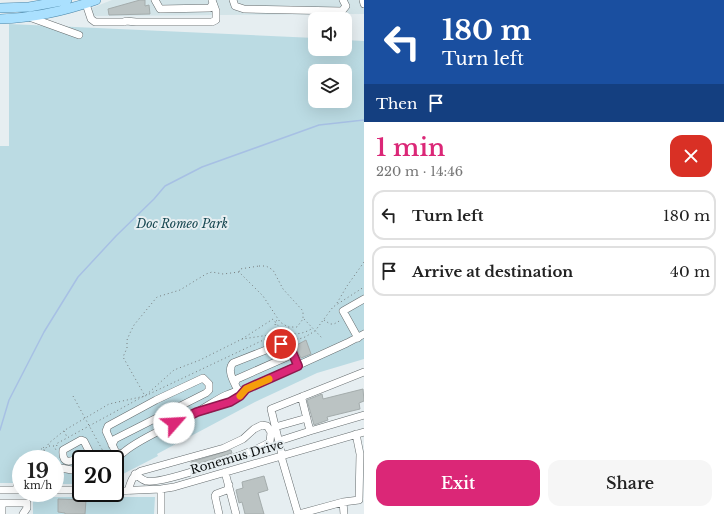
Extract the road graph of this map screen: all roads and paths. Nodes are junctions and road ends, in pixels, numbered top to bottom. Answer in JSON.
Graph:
{"nodes":[{"id":1,"x":67,"y":0,"type":"edge"},
{"id":2,"x":96,"y":0,"type":"edge"},
{"id":3,"x":155,"y":0,"type":"edge"},
{"id":4,"x":233,"y":0,"type":"edge"},
{"id":5,"x":344,"y":0,"type":"edge"},
{"id":6,"x":363,"y":0,"type":"edge"},
{"id":7,"x":213,"y":1,"type":"edge"},
{"id":8,"x":13,"y":4,"type":"edge"},
{"id":9,"x":86,"y":4,"type":"junction"},
{"id":10,"x":364,"y":4,"type":"edge"},
{"id":11,"x":0,"y":8,"type":"edge"},
{"id":12,"x":29,"y":17,"type":"junction"},
{"id":13,"x":0,"y":19,"type":"edge"},
{"id":14,"x":79,"y":35,"type":"dead end"},
{"id":15,"x":364,"y":262,"type":"edge"},
{"id":16,"x":239,"y":272,"type":"junction"},
{"id":17,"x":364,"y":287,"type":"edge"},
{"id":18,"x":364,"y":299,"type":"edge"},
{"id":19,"x":336,"y":304,"type":"junction"},
{"id":20,"x":346,"y":316,"type":"junction"},
{"id":21,"x":278,"y":318,"type":"junction"},
{"id":22,"x":303,"y":318,"type":"junction"},
{"id":23,"x":324,"y":319,"type":"junction"},
{"id":24,"x":275,"y":323,"type":"junction"},
{"id":25,"x":313,"y":328,"type":"junction"},
{"id":26,"x":315,"y":331,"type":"junction"},
{"id":27,"x":276,"y":334,"type":"junction"},
{"id":28,"x":361,"y":336,"type":"edge"},
{"id":29,"x":322,"y":338,"type":"dead end"},
{"id":30,"x":242,"y":339,"type":"junction"},
{"id":31,"x":294,"y":356,"type":"junction"},
{"id":32,"x":298,"y":366,"type":"junction"},
{"id":33,"x":364,"y":372,"type":"edge"},
{"id":34,"x":235,"y":383,"type":"junction"},
{"id":35,"x":246,"y":389,"type":"junction"},
{"id":36,"x":210,"y":390,"type":"junction"},
{"id":37,"x":238,"y":391,"type":"junction"},
{"id":38,"x":73,"y":396,"type":"dead end"},
{"id":39,"x":144,"y":396,"type":"junction"},
{"id":40,"x":303,"y":396,"type":"junction"},
{"id":41,"x":215,"y":400,"type":"junction"},
{"id":42,"x":197,"y":412,"type":"junction"},
{"id":43,"x":364,"y":415,"type":"edge"},
{"id":44,"x":85,"y":418,"type":"junction"},
{"id":45,"x":307,"y":418,"type":"junction"},
{"id":46,"x":90,"y":426,"type":"junction"},
{"id":47,"x":275,"y":427,"type":"junction"},
{"id":48,"x":64,"y":430,"type":"junction"},
{"id":49,"x":310,"y":431,"type":"junction"},
{"id":50,"x":364,"y":432,"type":"edge"},
{"id":51,"x":356,"y":434,"type":"junction"},
{"id":52,"x":68,"y":438,"type":"junction"},
{"id":53,"x":279,"y":441,"type":"junction"},
{"id":54,"x":112,"y":445,"type":"junction"},
{"id":55,"x":48,"y":446,"type":"junction"},
{"id":56,"x":228,"y":446,"type":"junction"},
{"id":57,"x":45,"y":449,"type":"joint"},
{"id":58,"x":42,"y":450,"type":"edge"},
{"id":59,"x":101,"y":450,"type":"edge"},
{"id":60,"x":117,"y":450,"type":"edge"},
{"id":61,"x":124,"y":451,"type":"edge"},
{"id":62,"x":362,"y":454,"type":"edge"},
{"id":63,"x":282,"y":456,"type":"junction"},
{"id":64,"x":234,"y":458,"type":"junction"},
{"id":65,"x":225,"y":472,"type":"junction"},
{"id":66,"x":135,"y":474,"type":"junction"},
{"id":67,"x":228,"y":485,"type":"junction"},
{"id":68,"x":161,"y":489,"type":"junction"},
{"id":69,"x":0,"y":490,"type":"edge"},
{"id":70,"x":12,"y":490,"type":"edge"},
{"id":71,"x":136,"y":490,"type":"junction"},
{"id":72,"x":124,"y":491,"type":"edge"},
{"id":73,"x":128,"y":491,"type":"junction"},
{"id":74,"x":361,"y":500,"type":"edge"},
{"id":75,"x":343,"y":502,"type":"junction"},
{"id":76,"x":1,"y":503,"type":"edge"},
{"id":77,"x":2,"y":514,"type":"edge"},
{"id":78,"x":23,"y":514,"type":"edge"},
{"id":79,"x":161,"y":514,"type":"edge"},
{"id":80,"x":219,"y":514,"type":"edge"},
{"id":81,"x":236,"y":514,"type":"edge"},
{"id":82,"x":298,"y":514,"type":"edge"},
{"id":83,"x":344,"y":514,"type":"edge"}],
"edges":[{"from":1,"to":8,"type":"main road"},
{"from":2,"to":9,"type":"main road"},
{"from":3,"to":7,"type":"street"},
{"from":4,"to":5,"type":"street"},
{"from":6,"to":10,"type":"street"},
{"from":7,"to":9,"type":"street"},
{"from":8,"to":11,"type":"main road"},
{"from":9,"to":12,"type":"main road"},
{"from":12,"to":13,"type":"main road"},
{"from":12,"to":14,"type":"street"},
{"from":15,"to":19,"type":"path"},
{"from":16,"to":21,"type":"path"},
{"from":16,"to":22,"type":"path"},
{"from":16,"to":39,"type":"path"},
{"from":17,"to":19,"type":"path"},
{"from":18,"to":20,"type":"street"},
{"from":19,"to":23,"type":"path"},
{"from":20,"to":23,"type":"path"},
{"from":20,"to":28,"type":"street"},
{"from":21,"to":22,"type":"path"},
{"from":21,"to":24,"type":"path"},
{"from":22,"to":25,"type":"path"},
{"from":23,"to":26,"type":"path"},
{"from":24,"to":25,"type":"path"},
{"from":24,"to":27,"type":"path"},
{"from":24,"to":30,"type":"path"},
{"from":25,"to":26,"type":"path"},
{"from":26,"to":27,"type":"path"},
{"from":26,"to":29,"type":"path"},
{"from":27,"to":30,"type":"path"},
{"from":27,"to":39,"type":"path"},
{"from":28,"to":32,"type":"street"},
{"from":30,"to":39,"type":"path"},
{"from":31,"to":32,"type":"street"},
{"from":31,"to":34,"type":"street"},
{"from":31,"to":34,"type":"street"},
{"from":32,"to":35,"type":"street"},
{"from":33,"to":40,"type":"street"},
{"from":34,"to":37,"type":"street"},
{"from":35,"to":37,"type":"street"},
{"from":35,"to":42,"type":"street"},
{"from":36,"to":41,"type":"street"},
{"from":36,"to":54,"type":"street"},
{"from":36,"to":54,"type":"street"},
{"from":37,"to":41,"type":"street"},
{"from":38,"to":44,"type":"path"},
{"from":39,"to":44,"type":"path"},
{"from":39,"to":46,"type":"path"},
{"from":40,"to":45,"type":"street"},
{"from":40,"to":47,"type":"street"},
{"from":41,"to":42,"type":"street"},
{"from":42,"to":61,"type":"street"},
{"from":43,"to":49,"type":"street"},
{"from":44,"to":46,"type":"path"},
{"from":44,"to":48,"type":"path"},
{"from":45,"to":47,"type":"street"},
{"from":45,"to":49,"type":"street"},
{"from":46,"to":52,"type":"path"},
{"from":46,"to":59,"type":"path"},
{"from":47,"to":53,"type":"street"},
{"from":48,"to":52,"type":"path"},
{"from":48,"to":55,"type":"path"},
{"from":49,"to":53,"type":"street"},
{"from":50,"to":51,"type":"street","name":"Ronemus Drive"},
{"from":51,"to":62,"type":"street"},
{"from":51,"to":63,"type":"street","name":"Ronemus Drive"},
{"from":52,"to":55,"type":"path"},
{"from":53,"to":63,"type":"street"},
{"from":54,"to":60,"type":"street"},
{"from":55,"to":57,"type":"path"},
{"from":56,"to":64,"type":"street"},
{"from":56,"to":64,"type":"street"},
{"from":56,"to":66,"type":"street"},
{"from":57,"to":58,"type":"path"},
{"from":62,"to":74,"type":"street"},
{"from":63,"to":65,"type":"street","name":"Ronemus Drive"},
{"from":63,"to":82,"type":"street"},
{"from":64,"to":66,"type":"street"},
{"from":65,"to":67,"type":"street"},
{"from":65,"to":68,"type":"street","name":"Ronemus Drive"},
{"from":66,"to":71,"type":"street"},
{"from":66,"to":73,"type":"street"},
{"from":67,"to":80,"type":"street"},
{"from":67,"to":81,"type":"street"},
{"from":68,"to":71,"type":"street","name":"Ronemus Drive"},
{"from":68,"to":79,"type":"street"},
{"from":69,"to":70,"type":"street"},
{"from":71,"to":73,"type":"street","name":"Ronemus Drive"},
{"from":72,"to":73,"type":"street","name":"Ronemus Drive"},
{"from":74,"to":75,"type":"street"},
{"from":75,"to":82,"type":"street"},
{"from":75,"to":83,"type":"street"},
{"from":76,"to":77,"type":"street"},
{"from":76,"to":78,"type":"street"}]}
